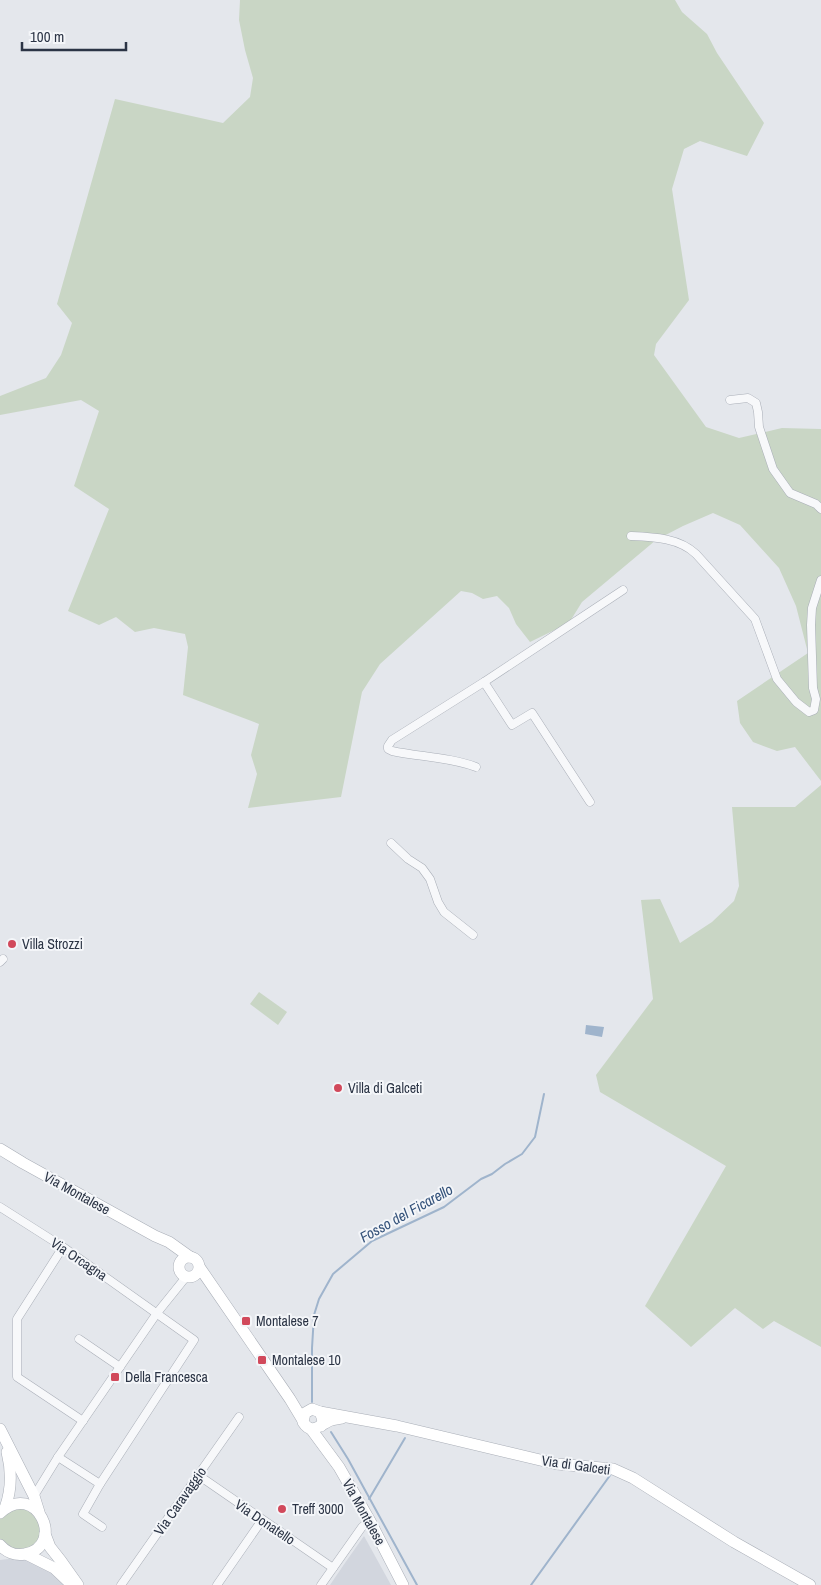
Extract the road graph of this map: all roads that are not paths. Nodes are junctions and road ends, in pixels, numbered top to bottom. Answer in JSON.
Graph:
{"nodes":[{"id":1,"x":730,"y":400,"type":"dead end"},
{"id":2,"x":821,"y":509,"type":"edge"},
{"id":3,"x":631,"y":536,"type":"dead end"},
{"id":4,"x":821,"y":580,"type":"edge"},
{"id":5,"x":624,"y":590,"type":"dead end"},
{"id":6,"x":484,"y":682,"type":"junction"},
{"id":7,"x":476,"y":767,"type":"dead end"},
{"id":8,"x":590,"y":802,"type":"dead end"},
{"id":9,"x":391,"y":843,"type":"dead end"},
{"id":10,"x":473,"y":935,"type":"dead end"},
{"id":11,"x":0,"y":1149,"type":"edge"},
{"id":12,"x":0,"y":1207,"type":"edge"},
{"id":13,"x":155,"y":1236,"type":"junction"},
{"id":14,"x":63,"y":1247,"type":"junction"},
{"id":15,"x":190,"y":1256,"type":"junction"},
{"id":16,"x":179,"y":1264,"type":"junction"},
{"id":17,"x":193,"y":1274,"type":"junction"},
{"id":18,"x":156,"y":1313,"type":"junction"},
{"id":19,"x":78,"y":1339,"type":"dead end"},
{"id":20,"x":120,"y":1366,"type":"junction"},
{"id":21,"x":290,"y":1399,"type":"junction"},
{"id":22,"x":316,"y":1410,"type":"junction"},
{"id":23,"x":239,"y":1417,"type":"dead end"},
{"id":24,"x":346,"y":1418,"type":"junction"},
{"id":25,"x":302,"y":1419,"type":"junction"},
{"id":26,"x":83,"y":1421,"type":"junction"},
{"id":27,"x":317,"y":1427,"type":"junction"},
{"id":28,"x":2,"y":1434,"type":"edge"},
{"id":29,"x":58,"y":1457,"type":"junction"},
{"id":30,"x":198,"y":1475,"type":"junction"},
{"id":31,"x":100,"y":1484,"type":"junction"},
{"id":32,"x":34,"y":1496,"type":"junction"},
{"id":33,"x":2,"y":1511,"type":"edge"},
{"id":34,"x":39,"y":1512,"type":"junction"},
{"id":35,"x":262,"y":1520,"type":"junction"},
{"id":36,"x":370,"y":1521,"type":"junction"},
{"id":37,"x":102,"y":1527,"type":"dead end"},
{"id":38,"x":45,"y":1534,"type":"junction"},
{"id":39,"x":0,"y":1545,"type":"edge"},
{"id":40,"x":22,"y":1554,"type":"junction"},
{"id":41,"x":0,"y":1559,"type":"edge"},
{"id":42,"x":333,"y":1568,"type":"junction"},
{"id":43,"x":72,"y":1585,"type":"edge"},
{"id":44,"x":78,"y":1585,"type":"edge"},
{"id":45,"x":121,"y":1585,"type":"edge"},
{"id":46,"x":217,"y":1585,"type":"edge"},
{"id":47,"x":321,"y":1585,"type":"edge"},
{"id":48,"x":403,"y":1585,"type":"edge"},
{"id":49,"x":810,"y":1585,"type":"edge"}],
"edges":[{"from":1,"to":2,"type":"street"},
{"from":3,"to":4,"type":"street"},
{"from":5,"to":6,"type":"street"},
{"from":6,"to":7,"type":"street"},
{"from":6,"to":8,"type":"street"},
{"from":9,"to":10,"type":"street"},
{"from":11,"to":13,"type":"street","name":"Via Montalese"},
{"from":12,"to":14,"type":"street","name":"Via Orcagna"},
{"from":13,"to":15,"type":"street","name":"Via Montalese"},
{"from":13,"to":16,"type":"street","name":"Via Montalese"},
{"from":14,"to":18,"type":"street","name":"Via Orcagna"},
{"from":14,"to":26,"type":"street"},
{"from":15,"to":16,"type":"street"},
{"from":15,"to":17,"type":"street","name":"Via Montalese"},
{"from":16,"to":17,"type":"street","name":"Via Montalese"},
{"from":17,"to":18,"type":"street"},
{"from":17,"to":21,"type":"street","name":"Via Montalese"},
{"from":18,"to":20,"type":"street"},
{"from":18,"to":31,"type":"street","name":"Via Orcagna"},
{"from":19,"to":20,"type":"street"},
{"from":20,"to":26,"type":"street"},
{"from":21,"to":22,"type":"street"},
{"from":21,"to":25,"type":"street","name":"Via Montalese"},
{"from":22,"to":24,"type":"street","name":"Via di Galceti"},
{"from":22,"to":25,"type":"street"},
{"from":22,"to":27,"type":"street","name":"Via Montalese"},
{"from":23,"to":30,"type":"street","name":"Via Caravaggio"},
{"from":24,"to":27,"type":"street","name":"Via di Galceti"},
{"from":24,"to":49,"type":"street","name":"Via di Galceti"},
{"from":25,"to":27,"type":"street","name":"Via Montalese"},
{"from":26,"to":29,"type":"street"},
{"from":27,"to":36,"type":"street","name":"Via Montalese"},
{"from":28,"to":32,"type":"street"},
{"from":28,"to":33,"type":"street"},
{"from":29,"to":31,"type":"street"},
{"from":29,"to":32,"type":"street"},
{"from":30,"to":35,"type":"street","name":"Via Donatello"},
{"from":30,"to":45,"type":"street","name":"Via Caravaggio"},
{"from":31,"to":37,"type":"street"},
{"from":32,"to":34,"type":"street"},
{"from":33,"to":34,"type":"street"},
{"from":34,"to":38,"type":"street"},
{"from":35,"to":42,"type":"street","name":"Via Donatello"},
{"from":35,"to":46,"type":"street"},
{"from":36,"to":42,"type":"street"},
{"from":36,"to":48,"type":"street","name":"Via Montalese"},
{"from":38,"to":40,"type":"street"},
{"from":38,"to":44,"type":"street"},
{"from":39,"to":40,"type":"street"},
{"from":40,"to":41,"type":"street"},
{"from":40,"to":43,"type":"street"},
{"from":42,"to":47,"type":"street"}]}
